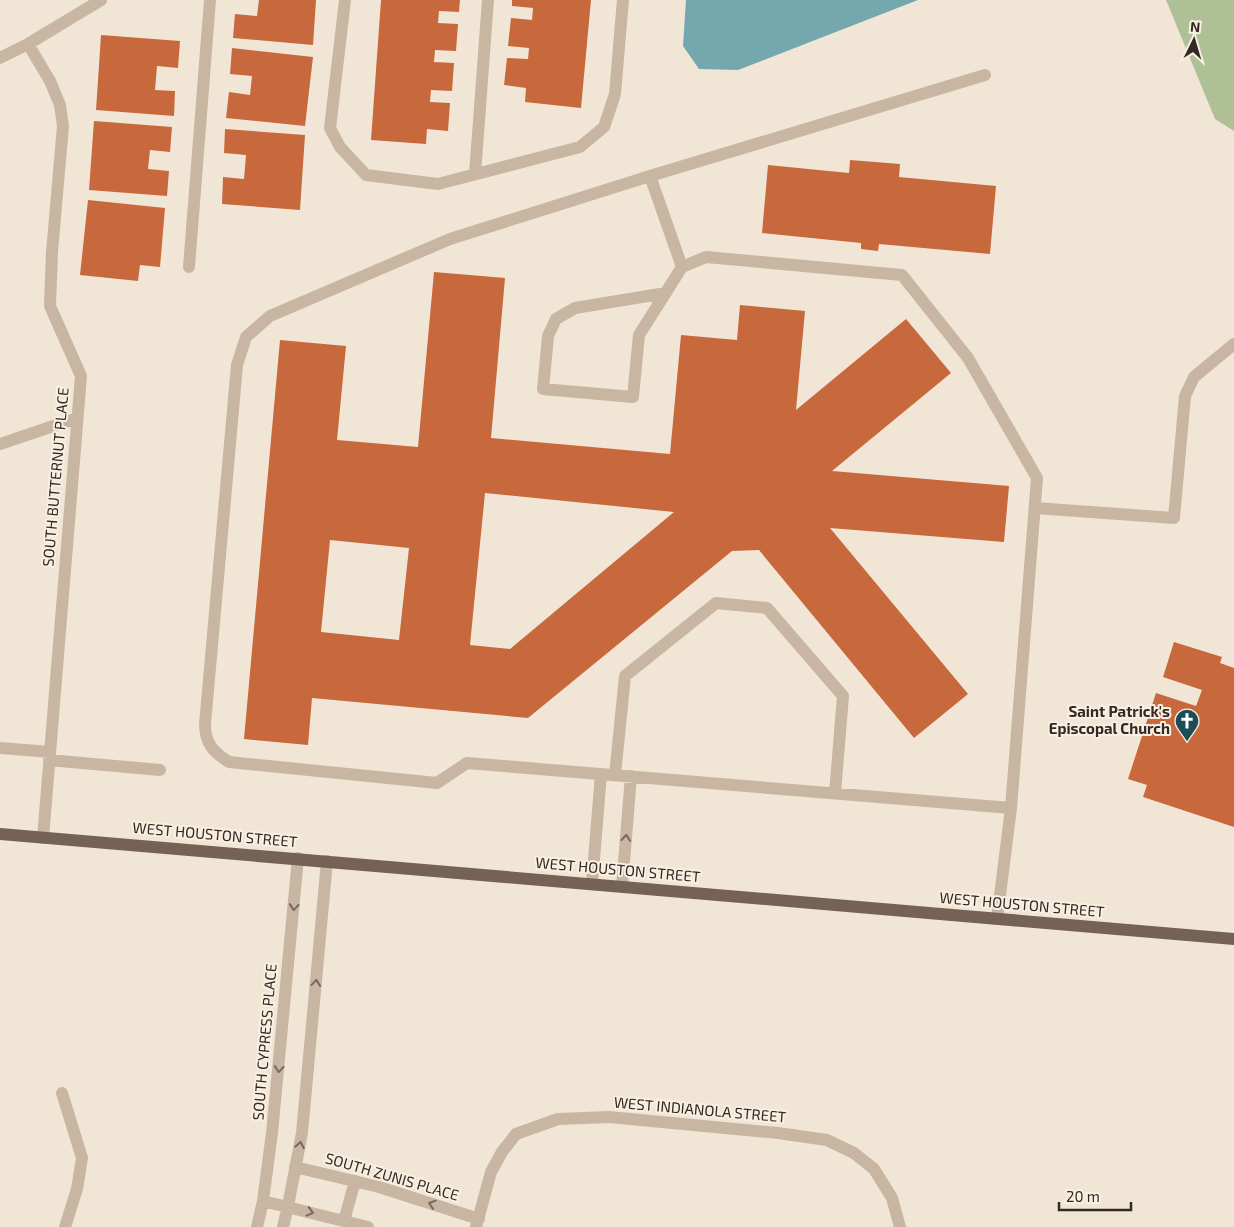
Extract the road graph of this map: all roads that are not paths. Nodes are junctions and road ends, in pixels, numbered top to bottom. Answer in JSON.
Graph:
{"nodes":[{"id":1,"x":101,"y":0,"type":"edge"},
{"id":2,"x":210,"y":0,"type":"edge"},
{"id":3,"x":345,"y":0,"type":"edge"},
{"id":4,"x":488,"y":0,"type":"edge"},
{"id":5,"x":623,"y":0,"type":"edge"},
{"id":6,"x":28,"y":44,"type":"junction"},
{"id":7,"x":0,"y":58,"type":"edge"},
{"id":8,"x":986,"y":76,"type":"dead end"},
{"id":9,"x":474,"y":174,"type":"junction"},
{"id":10,"x":650,"y":176,"type":"junction"},
{"id":11,"x":682,"y":266,"type":"junction"},
{"id":12,"x":189,"y":267,"type":"dead end"},
{"id":13,"x":666,"y":293,"type":"junction"},
{"id":14,"x":1234,"y":344,"type":"edge"},
{"id":15,"x":77,"y":418,"type":"junction"},
{"id":16,"x":0,"y":444,"type":"edge"},
{"id":17,"x":1034,"y":508,"type":"junction"},
{"id":18,"x":0,"y":748,"type":"edge"},
{"id":19,"x":49,"y":756,"type":"junction"},
{"id":20,"x":160,"y":770,"type":"dead end"},
{"id":21,"x":602,"y":774,"type":"junction"},
{"id":22,"x":615,"y":775,"type":"junction"},
{"id":23,"x":631,"y":776,"type":"junction"},
{"id":24,"x":835,"y":794,"type":"junction"},
{"id":25,"x":1011,"y":808,"type":"junction"},
{"id":26,"x":0,"y":834,"type":"edge"},
{"id":27,"x":43,"y":838,"type":"junction"},
{"id":28,"x":298,"y":858,"type":"junction"},
{"id":29,"x":327,"y":861,"type":"junction"},
{"id":30,"x":592,"y":884,"type":"junction"},
{"id":31,"x":622,"y":886,"type":"junction"},
{"id":32,"x":997,"y":919,"type":"junction"},
{"id":33,"x":1234,"y":939,"type":"edge"},
{"id":34,"x":62,"y":1093,"type":"dead end"},
{"id":35,"x":296,"y":1167,"type":"junction"},
{"id":36,"x":355,"y":1182,"type":"junction"},
{"id":37,"x":263,"y":1201,"type":"junction"},
{"id":38,"x":288,"y":1206,"type":"junction"},
{"id":39,"x":344,"y":1221,"type":"junction"},
{"id":40,"x":477,"y":1223,"type":"edge"},
{"id":41,"x":65,"y":1227,"type":"edge"},
{"id":42,"x":257,"y":1227,"type":"edge"},
{"id":43,"x":283,"y":1227,"type":"edge"},
{"id":44,"x":368,"y":1227,"type":"edge"},
{"id":45,"x":900,"y":1227,"type":"edge"}],
"edges":[{"from":1,"to":6,"type":"street"},
{"from":2,"to":12,"type":"street"},
{"from":3,"to":9,"type":"street"},
{"from":4,"to":9,"type":"street"},
{"from":5,"to":9,"type":"street"},
{"from":6,"to":7,"type":"street"},
{"from":6,"to":15,"type":"street","name":"SOUTH BUTTERNUT PLACE"},
{"from":8,"to":10,"type":"street"},
{"from":10,"to":11,"type":"street"},
{"from":10,"to":21,"type":"street"},
{"from":11,"to":13,"type":"street"},
{"from":11,"to":17,"type":"street"},
{"from":13,"to":13,"type":"street"},
{"from":14,"to":17,"type":"street"},
{"from":15,"to":16,"type":"street"},
{"from":15,"to":19,"type":"street","name":"SOUTH BUTTERNUT PLACE"},
{"from":17,"to":25,"type":"street"},
{"from":18,"to":19,"type":"street"},
{"from":19,"to":20,"type":"street"},
{"from":19,"to":27,"type":"street","name":"SOUTH BUTTERNUT PLACE"},
{"from":21,"to":22,"type":"street"},
{"from":21,"to":30,"type":"street"},
{"from":22,"to":23,"type":"street"},
{"from":22,"to":24,"type":"street"},
{"from":23,"to":24,"type":"street"},
{"from":31,"to":23,"type":"street","one_way":true},
{"from":24,"to":25,"type":"street"},
{"from":25,"to":32,"type":"street"},
{"from":26,"to":27,"type":"main road","name":"WEST HOUSTON STREET"},
{"from":27,"to":28,"type":"main road","name":"WEST HOUSTON STREET"},
{"from":28,"to":29,"type":"main road","name":"WEST HOUSTON STREET"},
{"from":28,"to":37,"type":"street","name":"SOUTH CYPRESS PLACE","one_way":true},
{"from":29,"to":30,"type":"main road","name":"WEST HOUSTON STREET"},
{"from":35,"to":29,"type":"street","one_way":true},
{"from":30,"to":31,"type":"main road","name":"WEST HOUSTON STREET"},
{"from":31,"to":32,"type":"main road","name":"WEST HOUSTON STREET"},
{"from":32,"to":33,"type":"main road","name":"WEST HOUSTON STREET"},
{"from":34,"to":41,"type":"street"},
{"from":35,"to":36,"type":"street","name":"SOUTH ZUNIS PLACE"},
{"from":35,"to":38,"type":"street"},
{"from":36,"to":39,"type":"street"},
{"from":40,"to":36,"type":"street","name":"SOUTH ZUNIS PLACE","one_way":true},
{"from":37,"to":38,"type":"street"},
{"from":37,"to":42,"type":"street","name":"SOUTH CYPRESS PLACE"},
{"from":38,"to":39,"type":"street","one_way":true},
{"from":38,"to":43,"type":"street"},
{"from":39,"to":44,"type":"street"},
{"from":40,"to":45,"type":"street","name":"WEST INDIANOLA STREET"}]}
